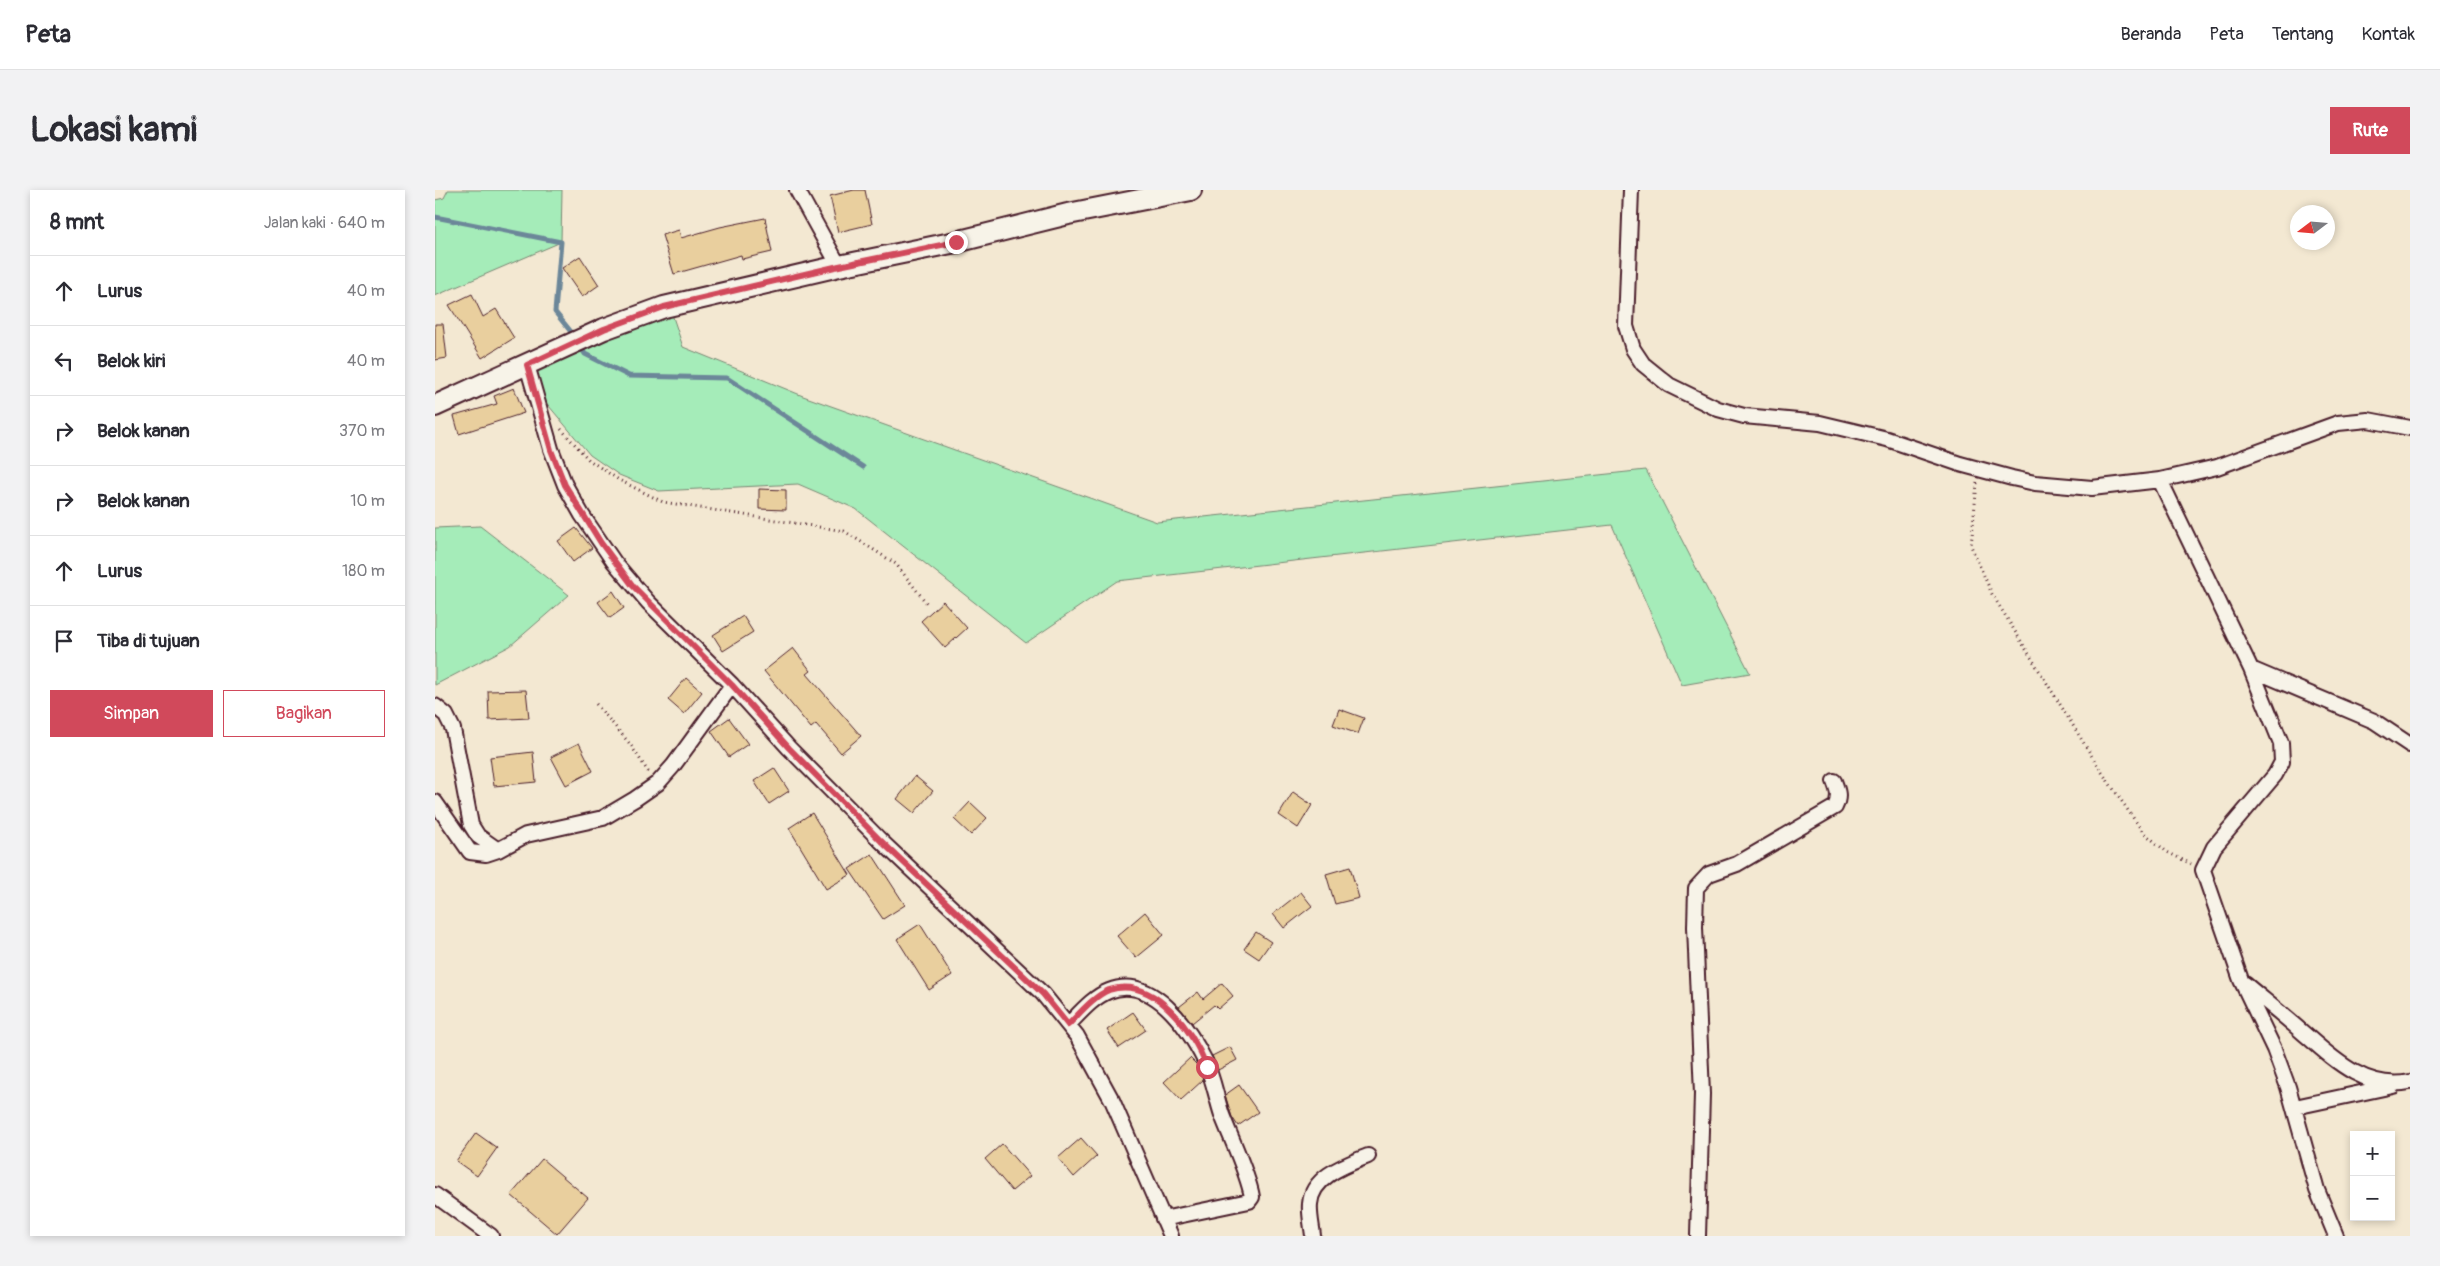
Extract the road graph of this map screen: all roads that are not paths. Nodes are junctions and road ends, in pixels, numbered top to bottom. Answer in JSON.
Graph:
{"nodes":[{"id":1,"x":797,"y":190,"type":"edge"},
{"id":2,"x":1191,"y":190,"type":"edge"},
{"id":3,"x":1631,"y":190,"type":"edge"},
{"id":4,"x":839,"y":266,"type":"junction"},
{"id":5,"x":527,"y":365,"type":"junction"},
{"id":6,"x":435,"y":406,"type":"edge"},
{"id":7,"x":2410,"y":428,"type":"edge"},
{"id":8,"x":2160,"y":480,"type":"junction"},
{"id":9,"x":2251,"y":669,"type":"junction"},
{"id":10,"x":732,"y":685,"type":"junction"},
{"id":11,"x":435,"y":706,"type":"edge"},
{"id":12,"x":2410,"y":745,"type":"edge"},
{"id":13,"x":1834,"y":780,"type":"dead end"},
{"id":14,"x":435,"y":802,"type":"edge"},
{"id":15,"x":498,"y":850,"type":"junction"},
{"id":16,"x":2241,"y":980,"type":"junction"},
{"id":17,"x":1068,"y":1025,"type":"junction"},
{"id":18,"x":2410,"y":1082,"type":"edge"},
{"id":19,"x":2393,"y":1086,"type":"junction"},
{"id":20,"x":2295,"y":1107,"type":"junction"},
{"id":21,"x":1368,"y":1156,"type":"dead end"},
{"id":22,"x":435,"y":1195,"type":"edge"},
{"id":23,"x":1163,"y":1218,"type":"junction"},
{"id":24,"x":491,"y":1236,"type":"edge"},
{"id":25,"x":1171,"y":1236,"type":"edge"},
{"id":26,"x":1313,"y":1236,"type":"edge"},
{"id":27,"x":1698,"y":1236,"type":"edge"},
{"id":28,"x":2336,"y":1236,"type":"edge"}],
"edges":[{"from":1,"to":4,"type":"street"},
{"from":2,"to":4,"type":"street"},
{"from":3,"to":8,"type":"street"},
{"from":4,"to":5,"type":"street"},
{"from":5,"to":6,"type":"street"},
{"from":5,"to":10,"type":"street"},
{"from":7,"to":8,"type":"street"},
{"from":8,"to":9,"type":"street"},
{"from":9,"to":12,"type":"street"},
{"from":9,"to":16,"type":"street"},
{"from":10,"to":15,"type":"street"},
{"from":10,"to":17,"type":"street"},
{"from":11,"to":15,"type":"street"},
{"from":13,"to":27,"type":"street"},
{"from":14,"to":15,"type":"street"},
{"from":16,"to":19,"type":"street"},
{"from":16,"to":20,"type":"street"},
{"from":17,"to":23,"type":"street"},
{"from":17,"to":23,"type":"street"},
{"from":18,"to":19,"type":"street"},
{"from":19,"to":20,"type":"street"},
{"from":20,"to":28,"type":"street"},
{"from":21,"to":26,"type":"street"},
{"from":22,"to":24,"type":"street"},
{"from":23,"to":25,"type":"street"}]}
